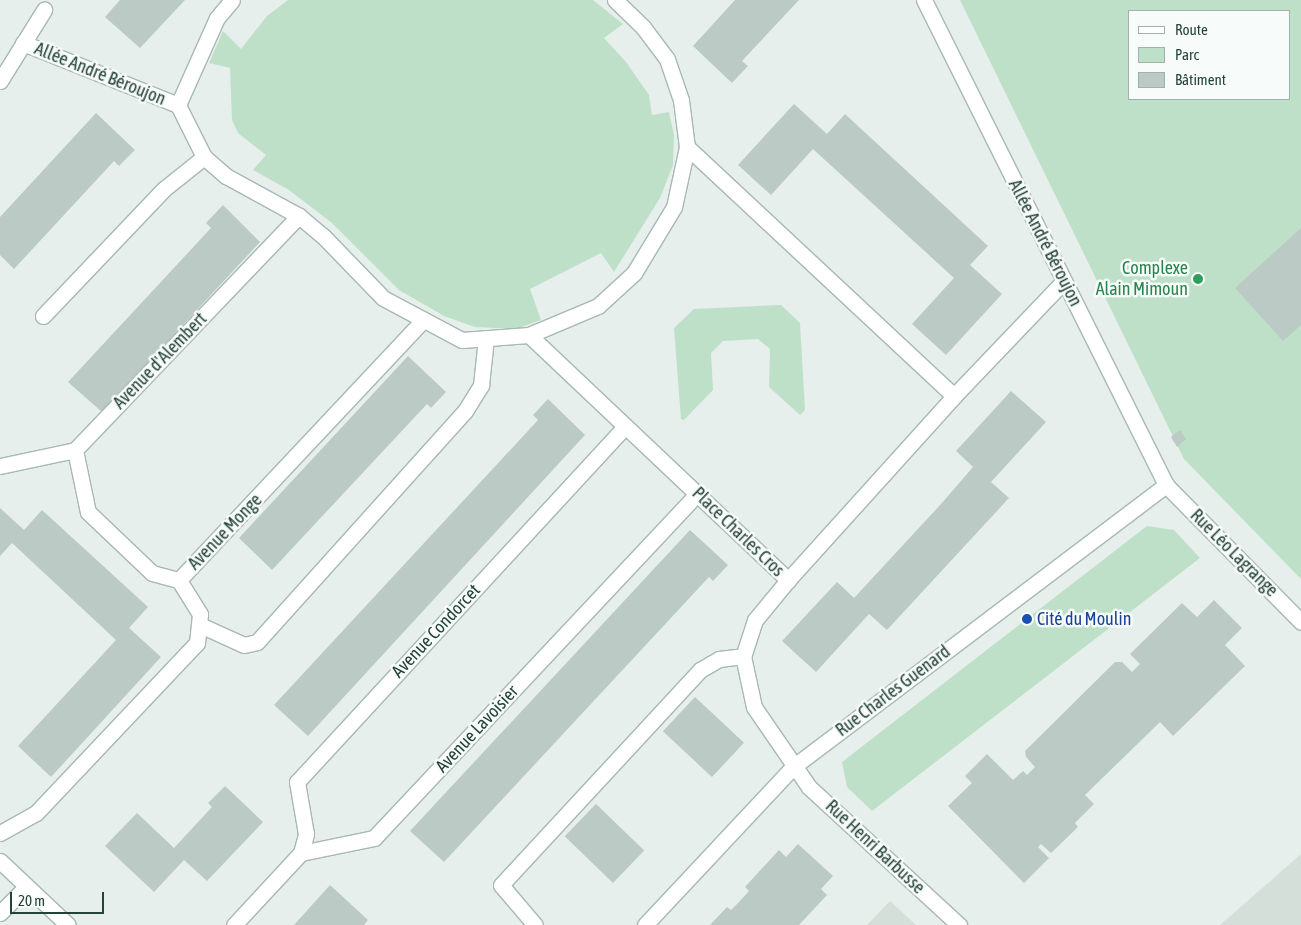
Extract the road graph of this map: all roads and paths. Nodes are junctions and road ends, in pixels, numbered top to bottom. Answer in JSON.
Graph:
{"nodes":[{"id":1,"x":232,"y":0,"type":"edge"},
{"id":2,"x":615,"y":0,"type":"edge"},
{"id":3,"x":924,"y":0,"type":"edge"},
{"id":4,"x":44,"y":10,"type":"dead end"},
{"id":5,"x":23,"y":43,"type":"junction"},
{"id":6,"x":0,"y":81,"type":"edge"},
{"id":7,"x":178,"y":105,"type":"junction"},
{"id":8,"x":687,"y":147,"type":"junction"},
{"id":9,"x":204,"y":157,"type":"junction"},
{"id":10,"x":299,"y":216,"type":"junction"},
{"id":11,"x":1064,"y":281,"type":"junction"},
{"id":12,"x":43,"y":316,"type":"dead end"},
{"id":13,"x":423,"y":320,"type":"junction"},
{"id":14,"x":529,"y":335,"type":"junction"},
{"id":15,"x":486,"y":338,"type":"junction"},
{"id":16,"x":954,"y":396,"type":"junction"},
{"id":17,"x":625,"y":427,"type":"junction"},
{"id":18,"x":75,"y":450,"type":"junction"},
{"id":19,"x":0,"y":466,"type":"edge"},
{"id":20,"x":1166,"y":485,"type":"junction"},
{"id":21,"x":698,"y":493,"type":"junction"},
{"id":22,"x":180,"y":580,"type":"junction"},
{"id":23,"x":788,"y":580,"type":"junction"},
{"id":24,"x":1301,"y":622,"type":"edge"},
{"id":25,"x":200,"y":625,"type":"junction"},
{"id":26,"x":743,"y":656,"type":"junction"},
{"id":27,"x":794,"y":767,"type":"junction"},
{"id":28,"x":0,"y":833,"type":"edge"},
{"id":29,"x":301,"y":853,"type":"junction"},
{"id":30,"x":0,"y":862,"type":"edge"},
{"id":31,"x":26,"y":887,"type":"junction"},
{"id":32,"x":0,"y":914,"type":"edge"},
{"id":33,"x":68,"y":925,"type":"edge"},
{"id":34,"x":234,"y":925,"type":"edge"},
{"id":35,"x":535,"y":925,"type":"edge"},
{"id":36,"x":645,"y":925,"type":"edge"},
{"id":37,"x":959,"y":925,"type":"edge"}],
"edges":[{"from":1,"to":7,"type":"street","name":"Allée André Béroujon"},
{"from":2,"to":8,"type":"street","name":"Allée André Béroujon"},
{"from":3,"to":11,"type":"street","name":"Allée André Béroujon"},
{"from":4,"to":5,"type":"street","name":"Allée André Béroujon"},
{"from":5,"to":6,"type":"street","name":"Allée André Béroujon"},
{"from":5,"to":7,"type":"street","name":"Allée André Béroujon"},
{"from":7,"to":9,"type":"street","name":"Allée André Béroujon"},
{"from":8,"to":14,"type":"street","name":"Allée André Béroujon"},
{"from":8,"to":16,"type":"street"},
{"from":9,"to":10,"type":"street","name":"Allée André Béroujon"},
{"from":9,"to":12,"type":"street"},
{"from":10,"to":13,"type":"street","name":"Allée André Béroujon"},
{"from":10,"to":18,"type":"street","name":"Avenue d'Alembert"},
{"from":11,"to":16,"type":"street","name":"Place Charles Cros"},
{"from":11,"to":20,"type":"street","name":"Allée André Béroujon"},
{"from":13,"to":15,"type":"street","name":"Allée André Béroujon"},
{"from":13,"to":22,"type":"street","name":"Avenue Monge"},
{"from":14,"to":15,"type":"street","name":"Allée André Béroujon"},
{"from":14,"to":17,"type":"street","name":"Place Charles Cros"},
{"from":15,"to":25,"type":"street"},
{"from":16,"to":23,"type":"street","name":"Place Charles Cros"},
{"from":17,"to":21,"type":"street","name":"Place Charles Cros"},
{"from":17,"to":29,"type":"street","name":"Avenue Condorcet"},
{"from":18,"to":19,"type":"street"},
{"from":18,"to":22,"type":"street"},
{"from":20,"to":24,"type":"street","name":"Rue Léo Lagrange"},
{"from":20,"to":27,"type":"street","name":"Rue Charles Guenard"},
{"from":21,"to":23,"type":"street","name":"Place Charles Cros"},
{"from":21,"to":29,"type":"street","name":"Avenue Lavoisier"},
{"from":22,"to":25,"type":"street","name":"Avenue Monge"},
{"from":23,"to":26,"type":"street"},
{"from":25,"to":28,"type":"street"},
{"from":26,"to":27,"type":"street","name":"Rue Henri Barbusse"},
{"from":26,"to":35,"type":"street"},
{"from":27,"to":36,"type":"street","name":"Rue Charles Guenard"},
{"from":27,"to":37,"type":"street","name":"Rue Henri Barbusse"},
{"from":29,"to":34,"type":"street"},
{"from":30,"to":31,"type":"street"},
{"from":31,"to":32,"type":"street"},
{"from":31,"to":33,"type":"street"}]}
